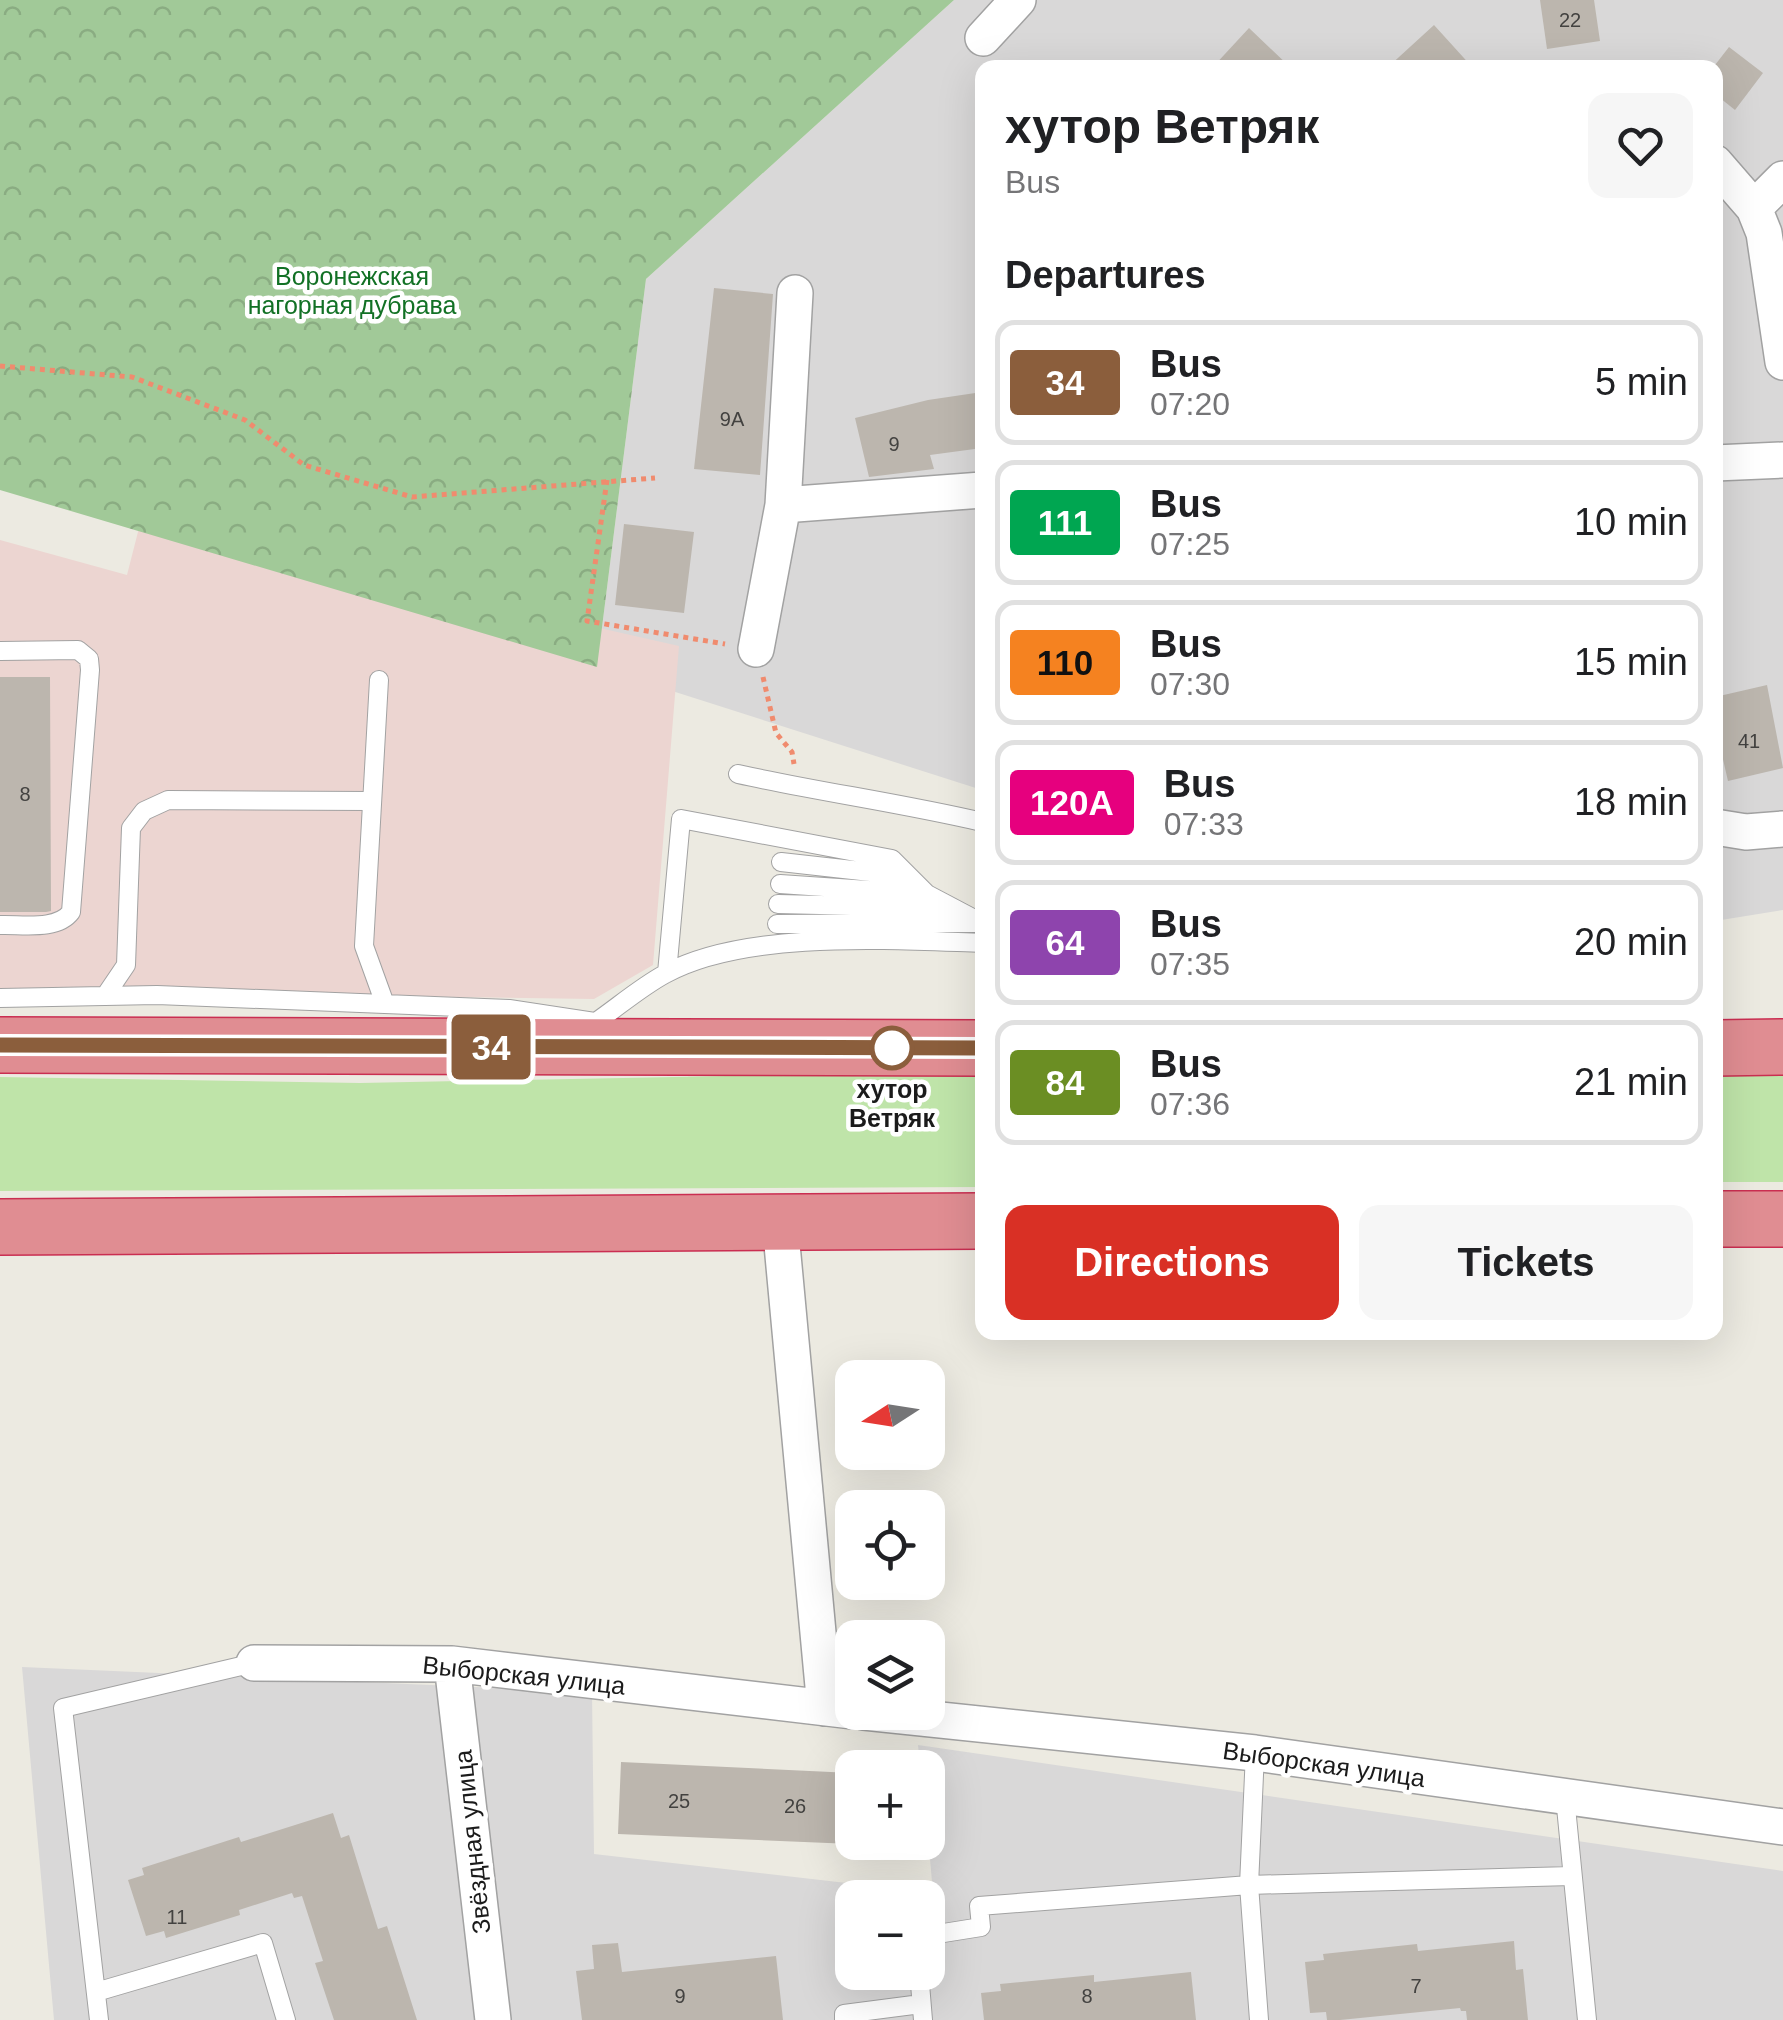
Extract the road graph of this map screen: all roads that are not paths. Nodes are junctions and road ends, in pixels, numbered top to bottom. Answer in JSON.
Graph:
{"nodes":[{"id":1,"x":1018,"y":0,"type":"edge"},
{"id":2,"x":983,"y":38,"type":"dead end"},
{"id":3,"x":1723,"y":172,"type":"edge"},
{"id":4,"x":1783,"y":179,"type":"edge"},
{"id":5,"x":1754,"y":208,"type":"junction"},
{"id":6,"x":795,"y":292,"type":"dead end"},
{"id":7,"x":1783,"y":362,"type":"edge"},
{"id":8,"x":1783,"y":460,"type":"edge"},
{"id":9,"x":1723,"y":463,"type":"edge"},
{"id":10,"x":975,"y":491,"type":"edge"},
{"id":11,"x":782,"y":506,"type":"junction"},
{"id":12,"x":756,"y":650,"type":"road end"},
{"id":13,"x":0,"y":651,"type":"edge"},
{"id":14,"x":379,"y":680,"type":"dead end"},
{"id":15,"x":738,"y":774,"type":"dead end"},
{"id":16,"x":370,"y":800,"type":"junction"},
{"id":17,"x":975,"y":820,"type":"edge"},
{"id":18,"x":1723,"y":829,"type":"edge"},
{"id":19,"x":1783,"y":830,"type":"edge"},
{"id":20,"x":782,"y":838,"type":"junction"},
{"id":21,"x":781,"y":862,"type":"junction"},
{"id":22,"x":906,"y":876,"type":"junction"},
{"id":23,"x":780,"y":884,"type":"junction"},
{"id":24,"x":926,"y":894,"type":"junction"},
{"id":25,"x":952,"y":908,"type":"junction"},
{"id":26,"x":975,"y":919,"type":"edge"},
{"id":27,"x":975,"y":922,"type":"edge"},
{"id":28,"x":776,"y":924,"type":"junction"},
{"id":29,"x":0,"y":925,"type":"edge"},
{"id":30,"x":975,"y":942,"type":"edge"},
{"id":31,"x":667,"y":973,"type":"junction"},
{"id":32,"x":106,"y":996,"type":"junction"},
{"id":33,"x":0,"y":998,"type":"edge"},
{"id":34,"x":385,"y":1004,"type":"junction"},
{"id":35,"x":596,"y":1022,"type":"junction"},
{"id":36,"x":0,"y":1045,"type":"edge"},
{"id":37,"x":704,"y":1047,"type":"junction"},
{"id":38,"x":975,"y":1048,"type":"edge"},
{"id":39,"x":1723,"y":1048,"type":"edge"},
{"id":40,"x":1783,"y":1048,"type":"edge"},
{"id":41,"x":1723,"y":1219,"type":"edge"},
{"id":42,"x":1783,"y":1219,"type":"edge"},
{"id":43,"x":975,"y":1221,"type":"edge"},
{"id":44,"x":780,"y":1222,"type":"junction"},
{"id":45,"x":0,"y":1227,"type":"edge"},
{"id":46,"x":254,"y":1664,"type":"joint"},
{"id":47,"x":452,"y":1664,"type":"junction"},
{"id":48,"x":835,"y":1685,"type":"edge"},
{"id":49,"x":835,"y":1710,"type":"edge"},
{"id":50,"x":945,"y":1720,"type":"edge"},
{"id":51,"x":1255,"y":1753,"type":"junction"},
{"id":52,"x":1565,"y":1797,"type":"junction"},
{"id":53,"x":1783,"y":1827,"type":"edge"},
{"id":54,"x":1572,"y":1876,"type":"junction"},
{"id":55,"x":1249,"y":1885,"type":"junction"},
{"id":56,"x":945,"y":1933,"type":"edge"},
{"id":57,"x":96,"y":1992,"type":"junction"},
{"id":58,"x":922,"y":2012,"type":"edge"},
{"id":59,"x":100,"y":2020,"type":"edge"},
{"id":60,"x":286,"y":2020,"type":"edge"},
{"id":61,"x":492,"y":2020,"type":"edge"},
{"id":62,"x":844,"y":2020,"type":"edge"},
{"id":63,"x":1259,"y":2020,"type":"edge"},
{"id":64,"x":1587,"y":2020,"type":"edge"}],
"edges":[{"from":1,"to":2,"type":"street"},
{"from":3,"to":5,"type":"street"},
{"from":4,"to":5,"type":"street"},
{"from":5,"to":7,"type":"street"},
{"from":6,"to":11,"type":"street"},
{"from":8,"to":9,"type":"street"},
{"from":10,"to":11,"type":"street"},
{"from":11,"to":12,"type":"street"},
{"from":13,"to":29,"type":"lane"},
{"from":14,"to":16,"type":"lane"},
{"from":15,"to":17,"type":"lane"},
{"from":16,"to":32,"type":"lane"},
{"from":16,"to":34,"type":"lane"},
{"from":18,"to":19,"type":"street"},
{"from":20,"to":21,"type":"lane"},
{"from":20,"to":22,"type":"lane"},
{"from":20,"to":31,"type":"lane"},
{"from":21,"to":22,"type":"lane"},
{"from":21,"to":23,"type":"lane"},
{"from":22,"to":24,"type":"lane"},
{"from":23,"to":24,"type":"lane"},
{"from":23,"to":28,"type":"lane"},
{"from":24,"to":25,"type":"lane"},
{"from":25,"to":26,"type":"lane"},
{"from":25,"to":28,"type":"lane"},
{"from":27,"to":28,"type":"lane"},
{"from":28,"to":30,"type":"lane"},
{"from":28,"to":31,"type":"lane"},
{"from":31,"to":35,"type":"lane"},
{"from":32,"to":33,"type":"lane"},
{"from":32,"to":34,"type":"lane"},
{"from":34,"to":35,"type":"lane"},
{"from":35,"to":37,"type":"lane"},
{"from":36,"to":37,"type":"highway"},
{"from":37,"to":38,"type":"highway"},
{"from":39,"to":40,"type":"highway"},
{"from":41,"to":42,"type":"highway"},
{"from":43,"to":44,"type":"highway"},
{"from":44,"to":45,"type":"highway"},
{"from":44,"to":48,"type":"street"},
{"from":46,"to":47,"type":"street","name":"Выборская улица"},
{"from":46,"to":57,"type":"lane"},
{"from":47,"to":49,"type":"street","name":"Выборская улица"},
{"from":47,"to":61,"type":"street","name":"Звёздная улица"},
{"from":50,"to":51,"type":"street","name":"Выборская улица"},
{"from":51,"to":52,"type":"street","name":"Выборская улица"},
{"from":51,"to":55,"type":"lane"},
{"from":52,"to":53,"type":"street","name":"Выборская улица"},
{"from":52,"to":54,"type":"lane"},
{"from":54,"to":55,"type":"lane"},
{"from":54,"to":64,"type":"lane"},
{"from":55,"to":56,"type":"lane"},
{"from":55,"to":63,"type":"lane"},
{"from":57,"to":59,"type":"lane"},
{"from":57,"to":60,"type":"lane"},
{"from":58,"to":62,"type":"lane"}]}
